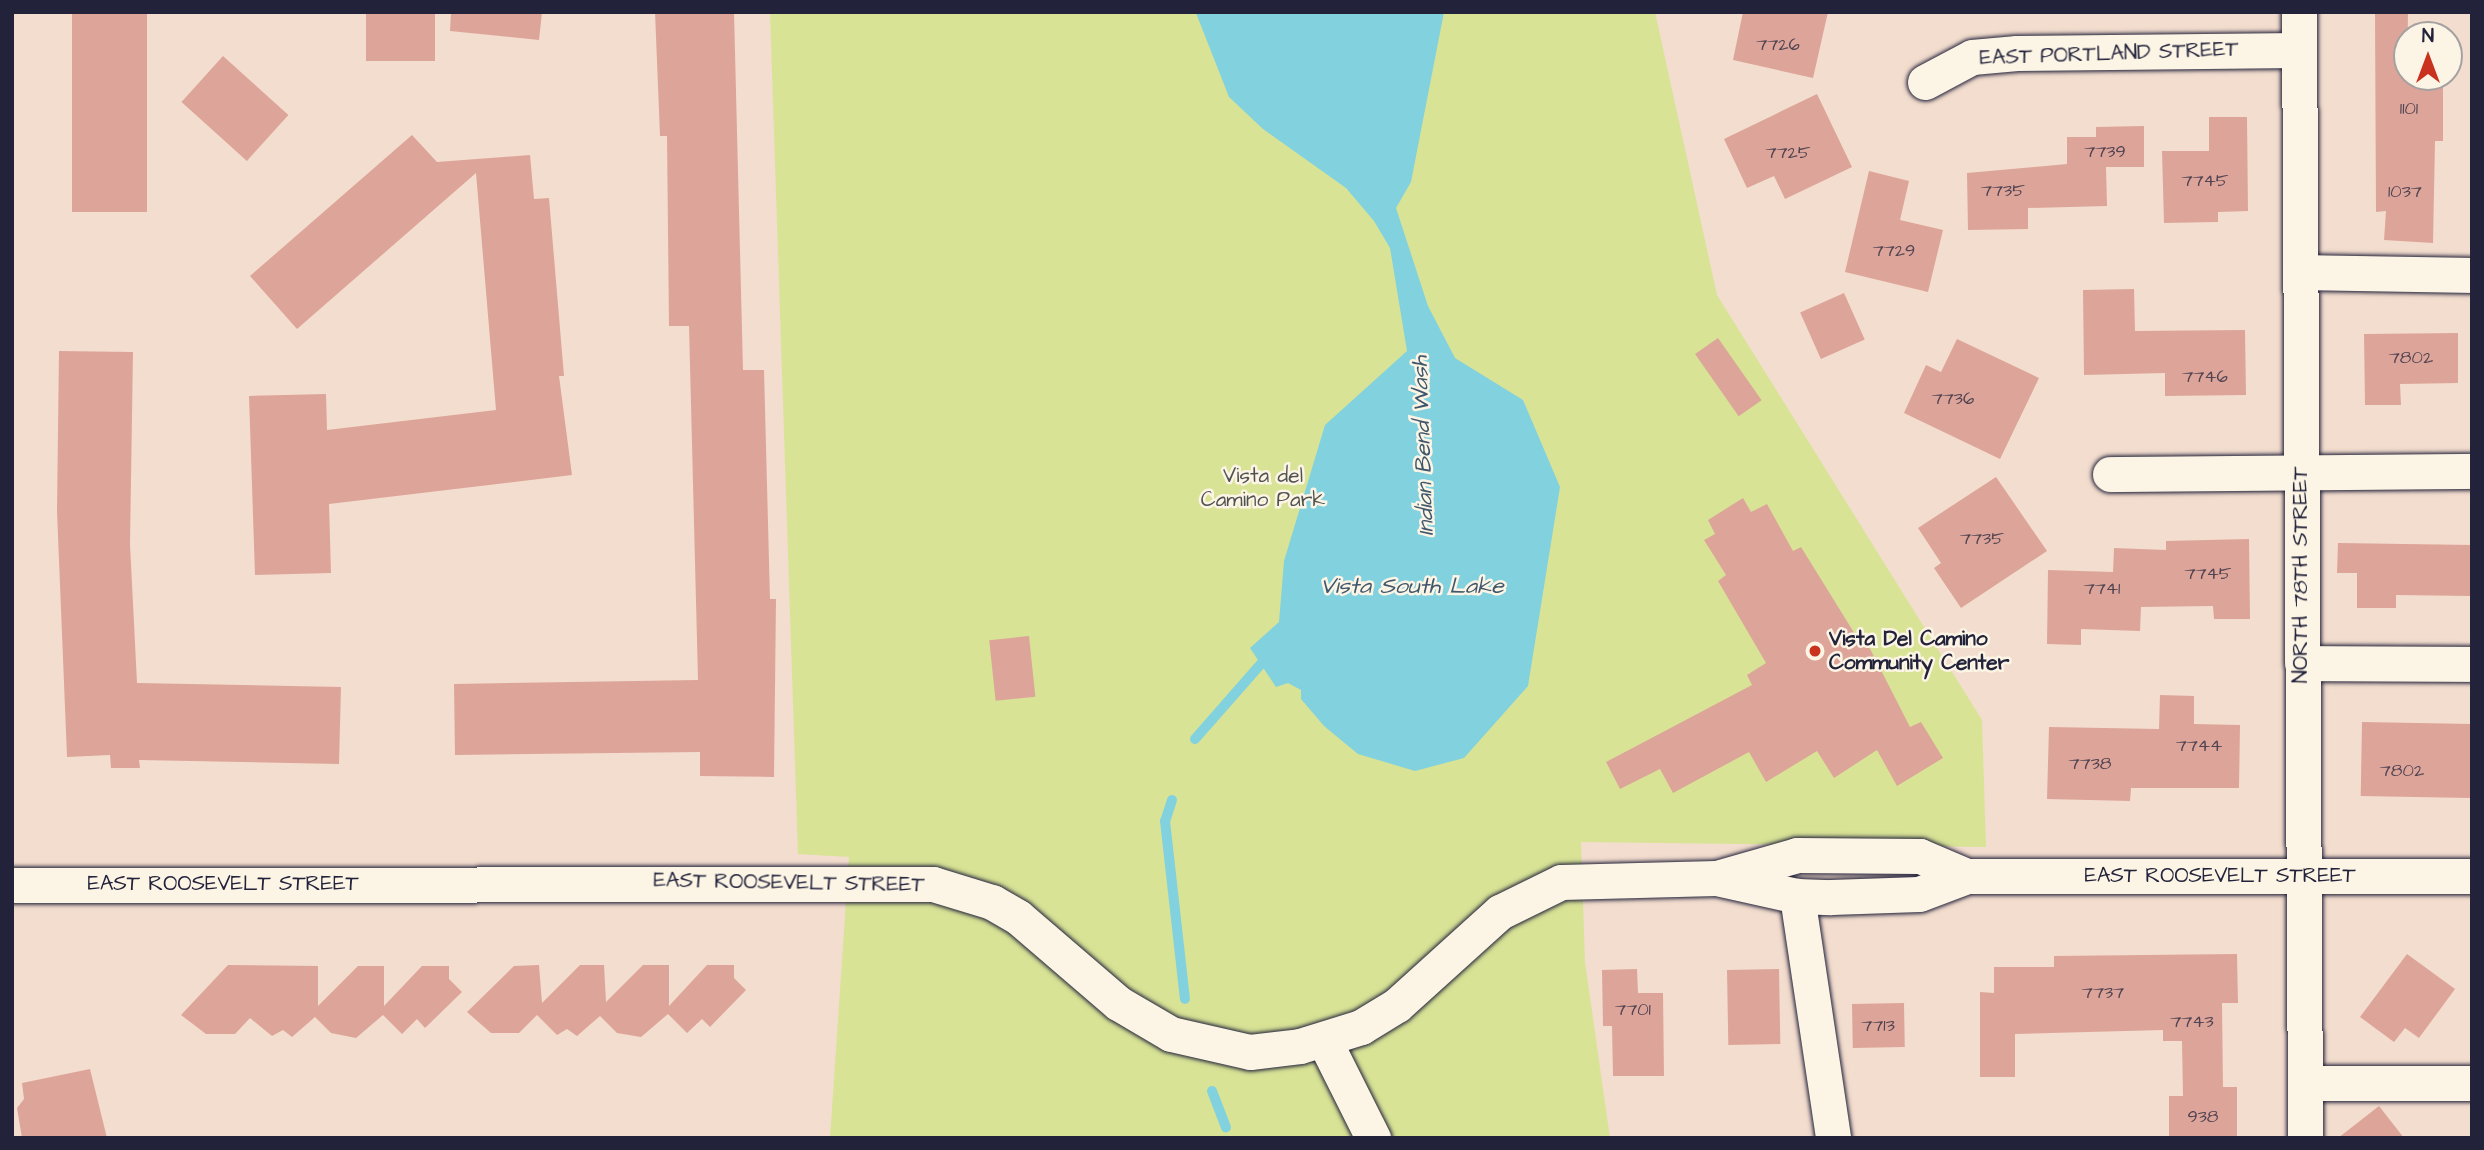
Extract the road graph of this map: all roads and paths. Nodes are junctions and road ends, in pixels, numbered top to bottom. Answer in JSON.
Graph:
{"nodes":[{"id":1,"x":2299,"y":12,"type":"edge"},
{"id":2,"x":2299,"y":50,"type":"junction"},
{"id":3,"x":1925,"y":82,"type":"dead end"},
{"id":4,"x":2300,"y":272,"type":"junction"},
{"id":5,"x":2472,"y":275,"type":"edge"},
{"id":6,"x":2472,"y":471,"type":"edge"},
{"id":7,"x":2110,"y":474,"type":"dead end"},
{"id":8,"x":2301,"y":474,"type":"junction"},
{"id":9,"x":2302,"y":663,"type":"junction"},
{"id":10,"x":2472,"y":664,"type":"edge"},
{"id":11,"x":1967,"y":876,"type":"junction"},
{"id":12,"x":2302,"y":876,"type":"junction"},
{"id":13,"x":2472,"y":876,"type":"edge"},
{"id":14,"x":1716,"y":878,"type":"junction"},
{"id":15,"x":12,"y":885,"type":"edge"},
{"id":16,"x":1797,"y":896,"type":"junction"},
{"id":17,"x":1324,"y":1041,"type":"junction"},
{"id":18,"x":2305,"y":1083,"type":"junction"},
{"id":19,"x":2472,"y":1083,"type":"edge"},
{"id":20,"x":1373,"y":1138,"type":"edge"},
{"id":21,"x":1833,"y":1138,"type":"edge"},
{"id":22,"x":2305,"y":1138,"type":"edge"}],
"edges":[{"from":1,"to":2,"type":"street","name":"NORTH 78TH STREET"},
{"from":2,"to":3,"type":"street","name":"EAST PORTLAND STREET"},
{"from":2,"to":4,"type":"street","name":"NORTH 78TH STREET"},
{"from":4,"to":5,"type":"street"},
{"from":4,"to":8,"type":"street","name":"NORTH 78TH STREET"},
{"from":6,"to":8,"type":"street"},
{"from":7,"to":8,"type":"street"},
{"from":8,"to":9,"type":"street","name":"NORTH 78TH STREET"},
{"from":9,"to":10,"type":"street"},
{"from":9,"to":12,"type":"street","name":"NORTH 78TH STREET"},
{"from":11,"to":12,"type":"street","name":"EAST ROOSEVELT STREET"},
{"from":11,"to":14,"type":"street","name":"EAST ROOSEVELT STREET"},
{"from":11,"to":16,"type":"street","name":"EAST ROOSEVELT STREET"},
{"from":12,"to":13,"type":"street","name":"EAST ROOSEVELT STREET"},
{"from":12,"to":18,"type":"street","name":"NORTH 78TH STREET"},
{"from":14,"to":16,"type":"street","name":"EAST ROOSEVELT STREET"},
{"from":14,"to":17,"type":"street","name":"EAST ROOSEVELT STREET"},
{"from":15,"to":17,"type":"street","name":"EAST ROOSEVELT STREET"},
{"from":16,"to":21,"type":"street"},
{"from":17,"to":20,"type":"street"},
{"from":18,"to":19,"type":"street"},
{"from":18,"to":22,"type":"street","name":"NORTH 78TH STREET"}]}
